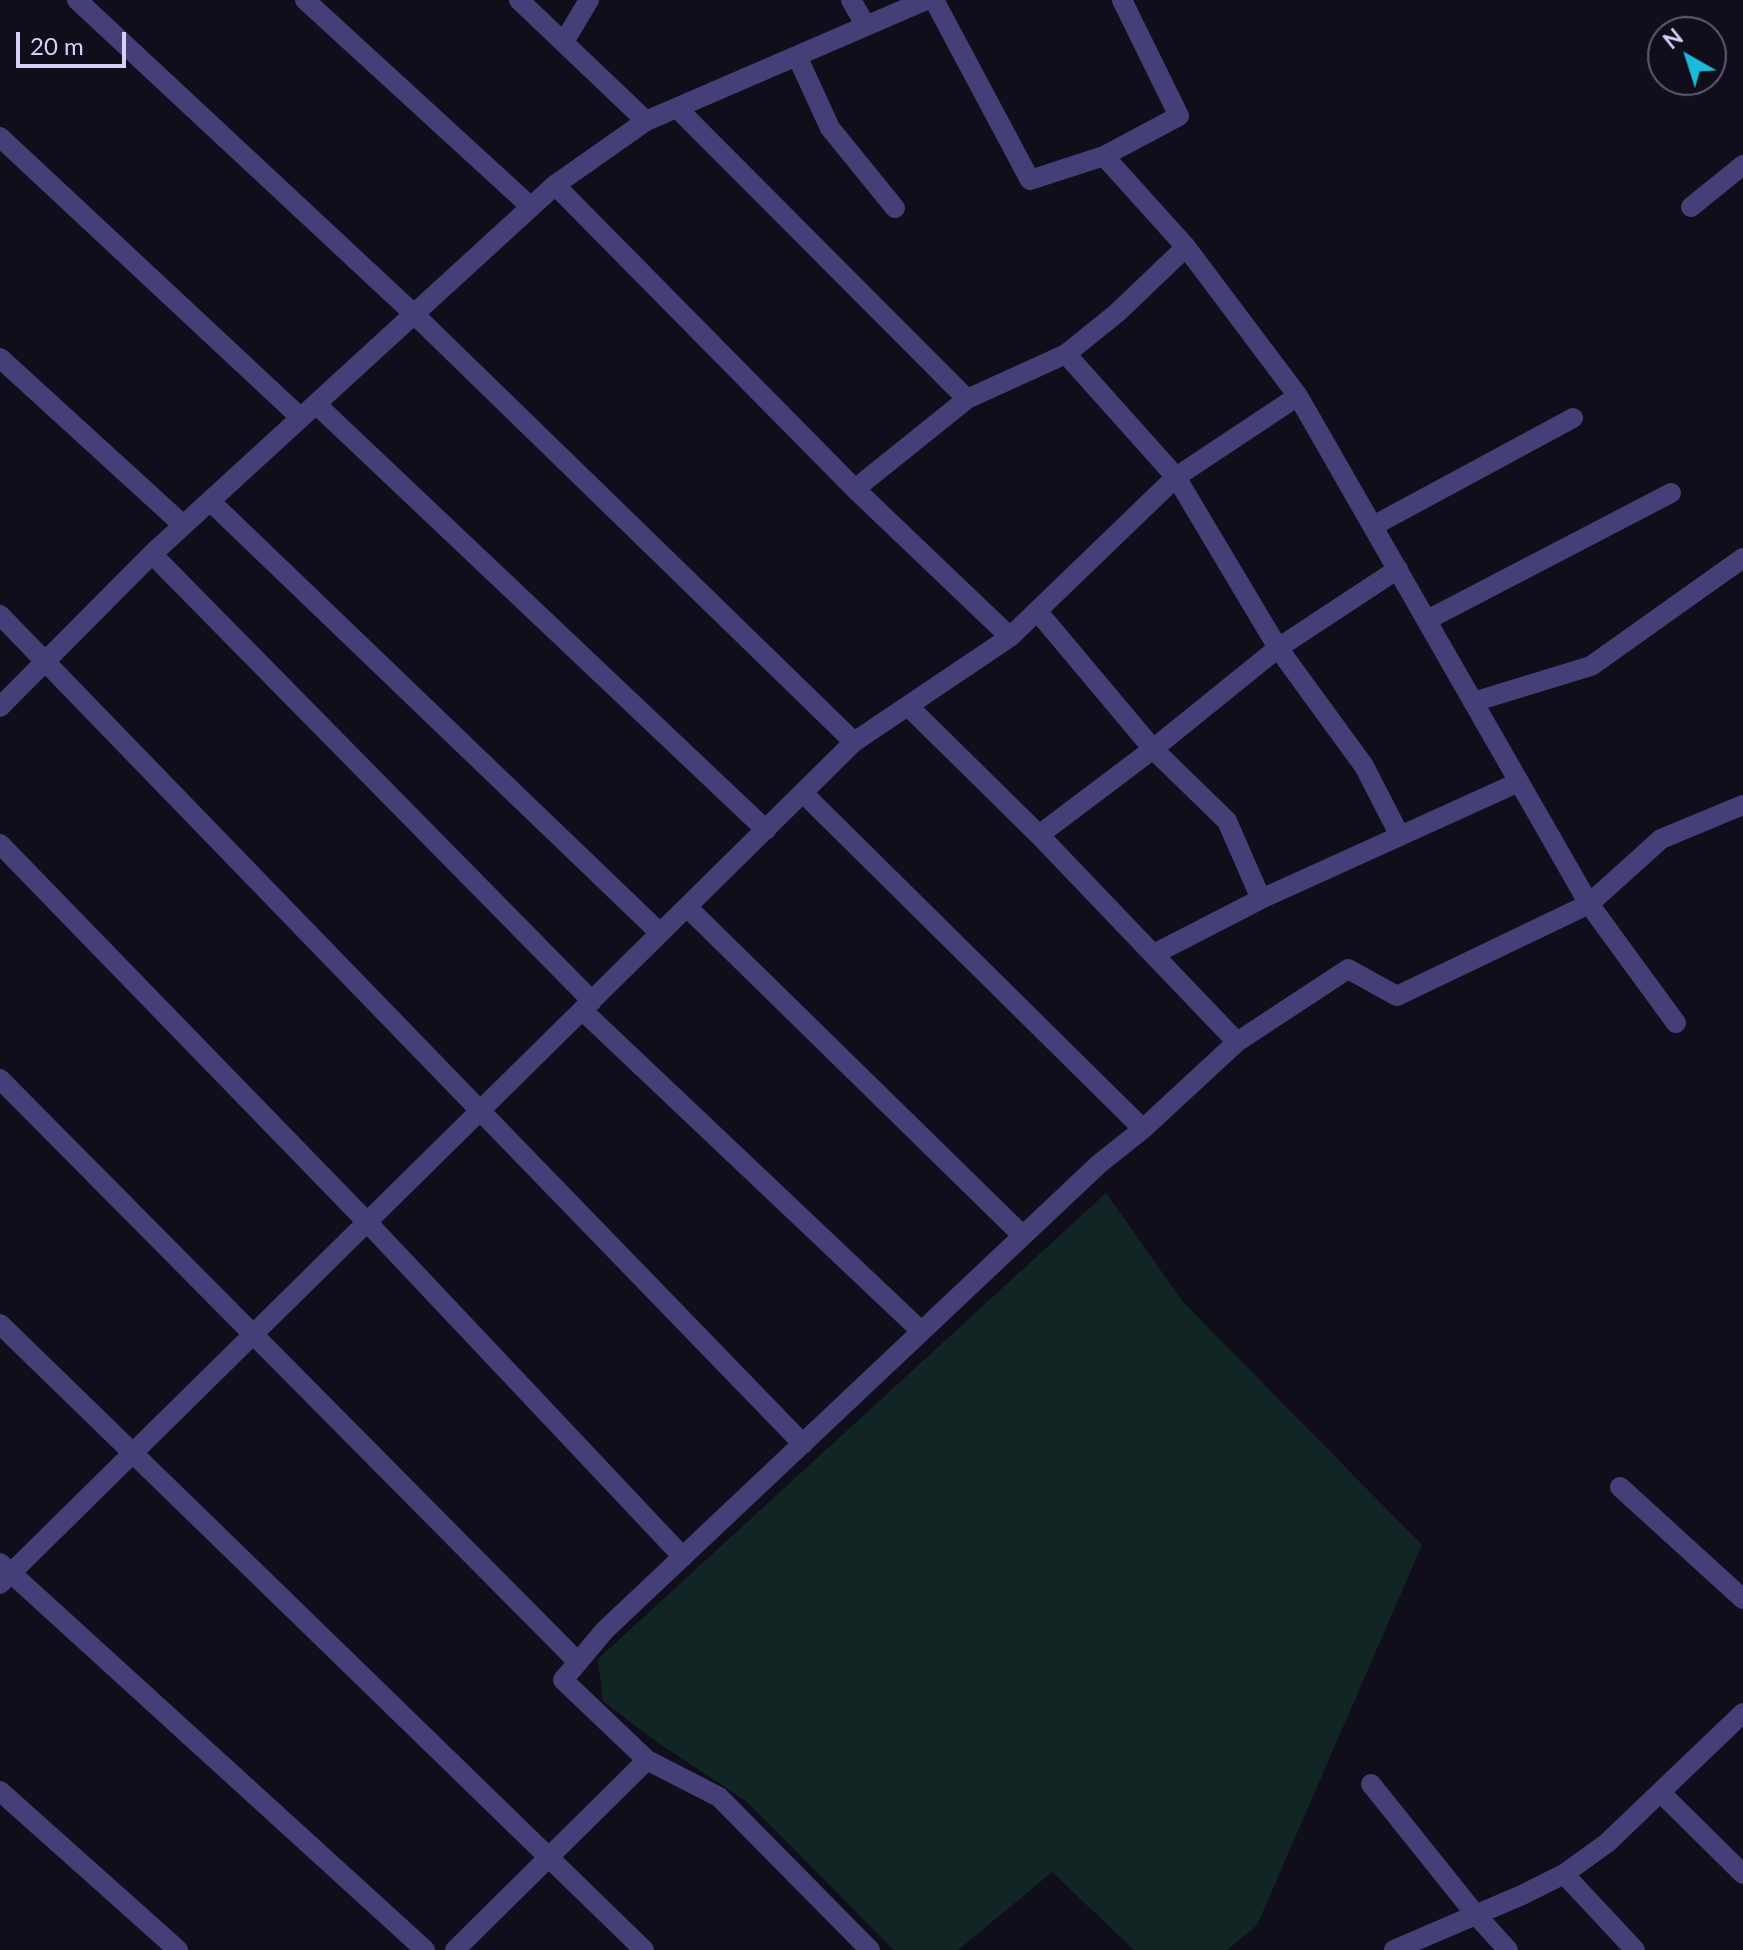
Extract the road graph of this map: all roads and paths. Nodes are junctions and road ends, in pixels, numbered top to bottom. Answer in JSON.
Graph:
{"nodes":[{"id":1,"x":77,"y":0,"type":"edge"},
{"id":2,"x":305,"y":0,"type":"edge"},
{"id":3,"x":519,"y":0,"type":"edge"},
{"id":4,"x":589,"y":0,"type":"edge"},
{"id":5,"x":851,"y":0,"type":"edge"},
{"id":6,"x":926,"y":0,"type":"edge"},
{"id":7,"x":934,"y":0,"type":"edge"},
{"id":8,"x":1122,"y":0,"type":"edge"},
{"id":9,"x":866,"y":26,"type":"junction"},
{"id":10,"x":564,"y":42,"type":"junction"},
{"id":11,"x":797,"y":56,"type":"junction"},
{"id":12,"x":677,"y":108,"type":"junction"},
{"id":13,"x":646,"y":121,"type":"junction"},
{"id":14,"x":0,"y":137,"type":"edge"},
{"id":15,"x":1104,"y":156,"type":"junction"},
{"id":16,"x":1743,"y":165,"type":"edge"},
{"id":17,"x":555,"y":185,"type":"junction"},
{"id":18,"x":531,"y":207,"type":"junction"},
{"id":19,"x":1691,"y":207,"type":"dead end"},
{"id":20,"x":895,"y":208,"type":"dead end"},
{"id":21,"x":1186,"y":247,"type":"junction"},
{"id":22,"x":415,"y":315,"type":"junction"},
{"id":23,"x":1066,"y":354,"type":"junction"},
{"id":24,"x":0,"y":358,"type":"edge"},
{"id":25,"x":1298,"y":396,"type":"junction"},
{"id":26,"x":967,"y":399,"type":"junction"},
{"id":27,"x":309,"y":411,"type":"junction"},
{"id":28,"x":1573,"y":418,"type":"dead end"},
{"id":29,"x":1176,"y":477,"type":"junction"},
{"id":30,"x":855,"y":489,"type":"junction"},
{"id":31,"x":1671,"y":493,"type":"dead end"},
{"id":32,"x":210,"y":501,"type":"junction"},
{"id":33,"x":183,"y":525,"type":"junction"},
{"id":34,"x":1373,"y":526,"type":"junction"},
{"id":35,"x":152,"y":554,"type":"junction"},
{"id":36,"x":1743,"y":558,"type":"edge"},
{"id":37,"x":1398,"y":569,"type":"junction"},
{"id":38,"x":1038,"y":612,"type":"junction"},
{"id":39,"x":0,"y":615,"type":"edge"},
{"id":40,"x":1427,"y":620,"type":"junction"},
{"id":41,"x":1010,"y":637,"type":"junction"},
{"id":42,"x":1278,"y":648,"type":"junction"},
{"id":43,"x":46,"y":661,"type":"junction"},
{"id":44,"x":1473,"y":702,"type":"junction"},
{"id":45,"x":0,"y":707,"type":"edge"},
{"id":46,"x":909,"y":707,"type":"junction"},
{"id":47,"x":854,"y":742,"type":"junction"},
{"id":48,"x":1153,"y":749,"type":"junction"},
{"id":49,"x":1519,"y":782,"type":"junction"},
{"id":50,"x":803,"y":793,"type":"junction"},
{"id":51,"x":1743,"y":805,"type":"edge"},
{"id":52,"x":766,"y":830,"type":"junction"},
{"id":53,"x":1039,"y":835,"type":"junction"},
{"id":54,"x":1400,"y":836,"type":"junction"},
{"id":55,"x":0,"y":844,"type":"edge"},
{"id":56,"x":1261,"y":899,"type":"junction"},
{"id":57,"x":1589,"y":904,"type":"junction"},
{"id":58,"x":687,"y":907,"type":"junction"},
{"id":59,"x":660,"y":933,"type":"junction"},
{"id":60,"x":1154,"y":954,"type":"junction"},
{"id":61,"x":587,"y":1005,"type":"junction"},
{"id":62,"x":1676,"y":1023,"type":"dead end"},
{"id":63,"x":1237,"y":1042,"type":"junction"},
{"id":64,"x":0,"y":1079,"type":"edge"},
{"id":65,"x":479,"y":1112,"type":"junction"},
{"id":66,"x":1143,"y":1129,"type":"junction"},
{"id":67,"x":367,"y":1222,"type":"junction"},
{"id":68,"x":1023,"y":1236,"type":"junction"},
{"id":69,"x":0,"y":1324,"type":"edge"},
{"id":70,"x":921,"y":1331,"type":"junction"},
{"id":71,"x":252,"y":1335,"type":"junction"},
{"id":72,"x":803,"y":1444,"type":"junction"},
{"id":73,"x":132,"y":1454,"type":"junction"},
{"id":74,"x":1620,"y":1487,"type":"dead end"},
{"id":75,"x":683,"y":1557,"type":"junction"},
{"id":76,"x":4,"y":1573,"type":"edge"},
{"id":77,"x":1743,"y":1599,"type":"edge"},
{"id":78,"x":578,"y":1662,"type":"junction"},
{"id":79,"x":1742,"y":1717,"type":"edge"},
{"id":80,"x":647,"y":1760,"type":"junction"},
{"id":81,"x":1371,"y":1784,"type":"dead end"},
{"id":82,"x":0,"y":1791,"type":"edge"},
{"id":83,"x":1661,"y":1793,"type":"junction"},
{"id":84,"x":550,"y":1857,"type":"junction"},
{"id":85,"x":1564,"y":1874,"type":"junction"},
{"id":86,"x":1743,"y":1874,"type":"edge"},
{"id":87,"x":1476,"y":1915,"type":"junction"},
{"id":88,"x":178,"y":1950,"type":"edge"},
{"id":89,"x":425,"y":1950,"type":"edge"},
{"id":90,"x":455,"y":1950,"type":"edge"},
{"id":91,"x":644,"y":1950,"type":"edge"},
{"id":92,"x":870,"y":1950,"type":"edge"},
{"id":93,"x":1394,"y":1950,"type":"edge"},
{"id":94,"x":1508,"y":1950,"type":"edge"},
{"id":95,"x":1635,"y":1950,"type":"edge"}],
"edges":[{"from":1,"to":22,"type":"street"},
{"from":2,"to":18,"type":"street"},
{"from":3,"to":10,"type":"street"},
{"from":4,"to":10,"type":"street"},
{"from":5,"to":9,"type":"street"},
{"from":6,"to":9,"type":"street"},
{"from":7,"to":15,"type":"street"},
{"from":8,"to":15,"type":"street"},
{"from":9,"to":11,"type":"street"},
{"from":10,"to":13,"type":"street"},
{"from":11,"to":12,"type":"street"},
{"from":11,"to":20,"type":"street"},
{"from":12,"to":13,"type":"street"},
{"from":12,"to":26,"type":"street"},
{"from":13,"to":17,"type":"street"},
{"from":14,"to":27,"type":"street"},
{"from":15,"to":21,"type":"street"},
{"from":16,"to":19,"type":"street"},
{"from":17,"to":18,"type":"street"},
{"from":17,"to":30,"type":"street"},
{"from":18,"to":22,"type":"street"},
{"from":21,"to":23,"type":"street"},
{"from":21,"to":25,"type":"street"},
{"from":22,"to":27,"type":"street"},
{"from":22,"to":47,"type":"street"},
{"from":23,"to":26,"type":"street"},
{"from":23,"to":29,"type":"street"},
{"from":24,"to":33,"type":"street"},
{"from":25,"to":29,"type":"street"},
{"from":25,"to":34,"type":"street"},
{"from":26,"to":30,"type":"street"},
{"from":27,"to":32,"type":"street"},
{"from":27,"to":52,"type":"street"},
{"from":28,"to":34,"type":"street"},
{"from":29,"to":38,"type":"street"},
{"from":29,"to":42,"type":"street"},
{"from":30,"to":41,"type":"street"},
{"from":31,"to":40,"type":"street"},
{"from":32,"to":33,"type":"street"},
{"from":32,"to":59,"type":"street"},
{"from":33,"to":35,"type":"street"},
{"from":34,"to":37,"type":"street"},
{"from":35,"to":43,"type":"street"},
{"from":35,"to":61,"type":"street"},
{"from":36,"to":44,"type":"street"},
{"from":37,"to":40,"type":"street"},
{"from":37,"to":42,"type":"street"},
{"from":38,"to":41,"type":"street"},
{"from":38,"to":48,"type":"street"},
{"from":39,"to":43,"type":"street"},
{"from":40,"to":44,"type":"street"},
{"from":41,"to":46,"type":"street"},
{"from":42,"to":48,"type":"street"},
{"from":42,"to":54,"type":"street"},
{"from":43,"to":45,"type":"street"},
{"from":43,"to":65,"type":"street"},
{"from":44,"to":49,"type":"street"},
{"from":46,"to":47,"type":"street"},
{"from":46,"to":53,"type":"street"},
{"from":47,"to":50,"type":"street"},
{"from":48,"to":53,"type":"street"},
{"from":48,"to":56,"type":"street"},
{"from":49,"to":54,"type":"street"},
{"from":49,"to":57,"type":"street"},
{"from":50,"to":52,"type":"street"},
{"from":50,"to":66,"type":"street"},
{"from":51,"to":57,"type":"street"},
{"from":52,"to":58,"type":"street"},
{"from":53,"to":60,"type":"street"},
{"from":54,"to":56,"type":"street"},
{"from":55,"to":67,"type":"street"},
{"from":56,"to":60,"type":"street"},
{"from":57,"to":62,"type":"street"},
{"from":57,"to":63,"type":"street"},
{"from":58,"to":59,"type":"street"},
{"from":58,"to":68,"type":"street"},
{"from":59,"to":61,"type":"street"},
{"from":60,"to":63,"type":"street"},
{"from":61,"to":65,"type":"street"},
{"from":61,"to":70,"type":"street"},
{"from":63,"to":66,"type":"street"},
{"from":64,"to":71,"type":"street"},
{"from":65,"to":67,"type":"street"},
{"from":65,"to":72,"type":"street"},
{"from":66,"to":68,"type":"street"},
{"from":67,"to":71,"type":"street"},
{"from":67,"to":75,"type":"street"},
{"from":68,"to":70,"type":"street"},
{"from":69,"to":73,"type":"street"},
{"from":70,"to":72,"type":"street"},
{"from":71,"to":73,"type":"street"},
{"from":71,"to":78,"type":"street"},
{"from":72,"to":75,"type":"street"},
{"from":73,"to":76,"type":"street"},
{"from":73,"to":84,"type":"street"},
{"from":74,"to":77,"type":"street"},
{"from":75,"to":78,"type":"street"},
{"from":76,"to":89,"type":"street"},
{"from":78,"to":80,"type":"street"},
{"from":79,"to":83,"type":"street"},
{"from":80,"to":84,"type":"street"},
{"from":80,"to":92,"type":"street"},
{"from":81,"to":87,"type":"street"},
{"from":82,"to":88,"type":"street"},
{"from":83,"to":85,"type":"street"},
{"from":83,"to":86,"type":"street"},
{"from":84,"to":90,"type":"street"},
{"from":84,"to":91,"type":"street"},
{"from":85,"to":87,"type":"street"},
{"from":85,"to":95,"type":"street"},
{"from":87,"to":93,"type":"street"},
{"from":87,"to":94,"type":"street"}]}
